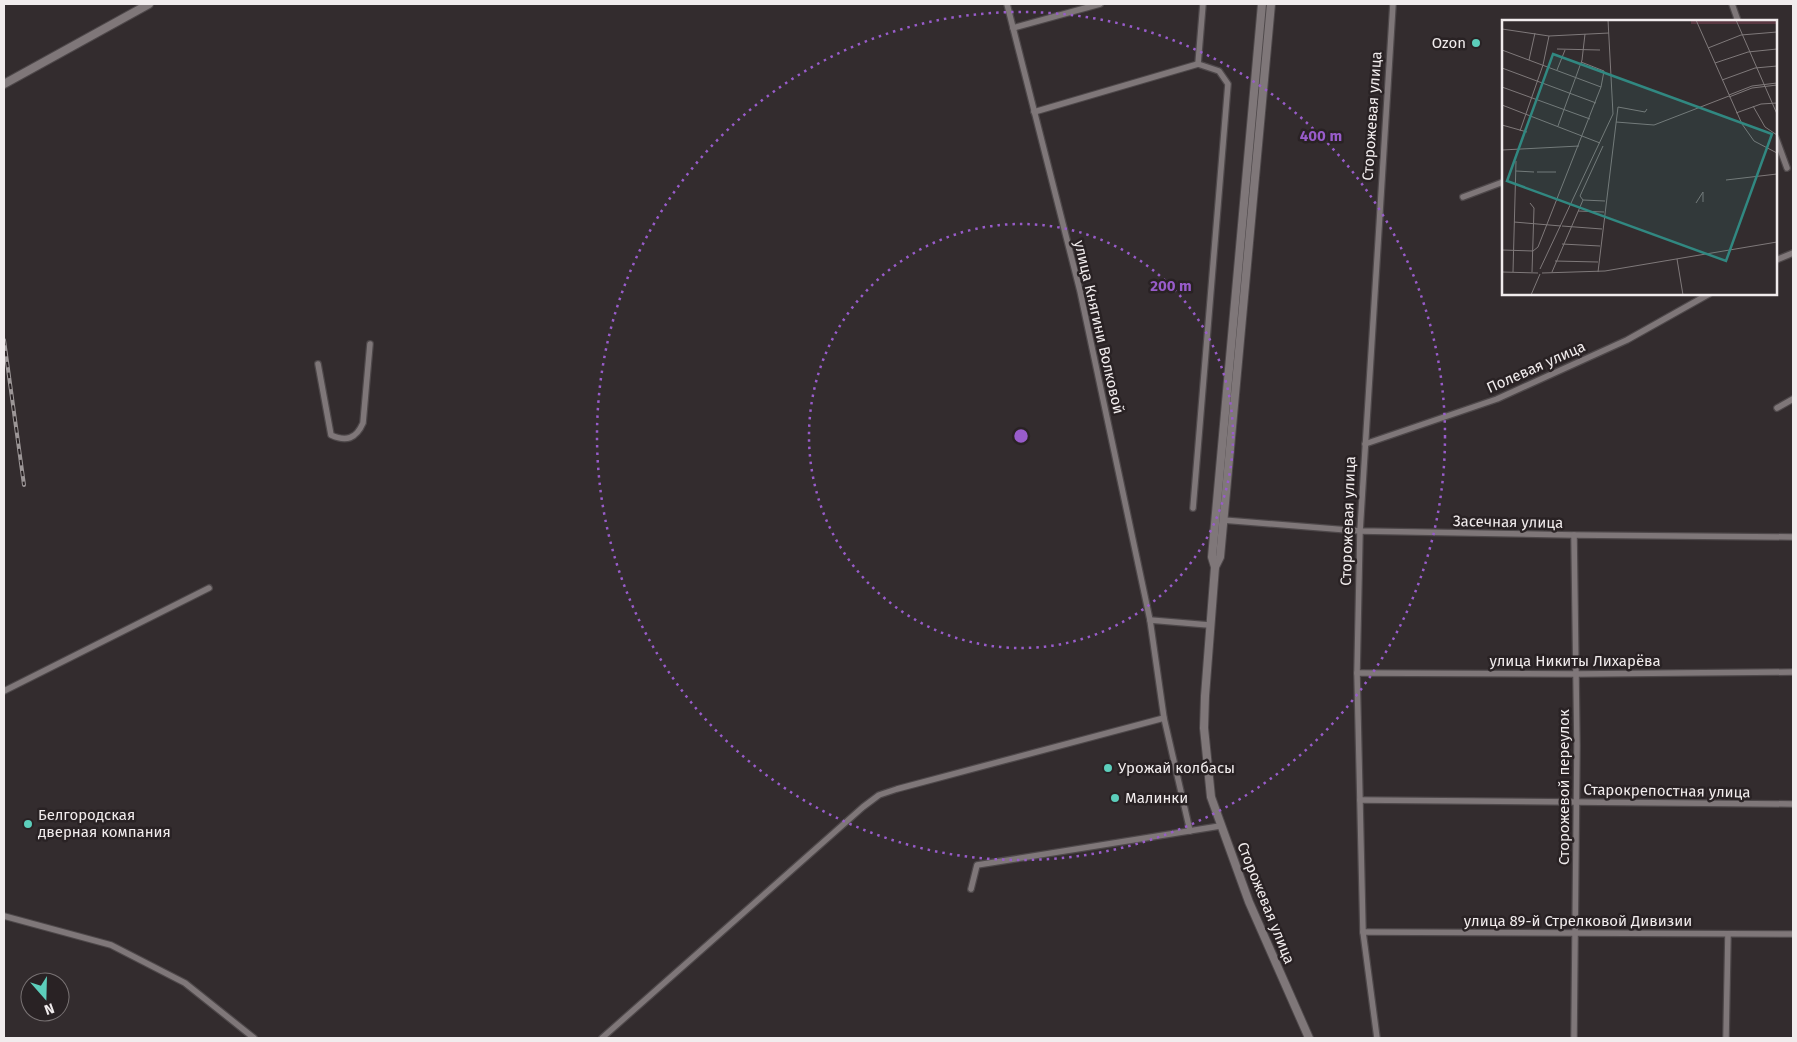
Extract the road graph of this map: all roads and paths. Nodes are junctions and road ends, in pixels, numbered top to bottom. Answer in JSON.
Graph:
{"nodes":[{"id":1,"x":149,"y":4,"type":"edge"},
{"id":2,"x":1007,"y":4,"type":"edge"},
{"id":3,"x":1100,"y":4,"type":"edge"},
{"id":4,"x":1203,"y":4,"type":"edge"},
{"id":5,"x":1262,"y":4,"type":"edge"},
{"id":6,"x":1270,"y":4,"type":"edge"},
{"id":7,"x":1393,"y":4,"type":"edge"},
{"id":8,"x":1732,"y":4,"type":"edge"},
{"id":9,"x":1738,"y":20,"type":"edge"},
{"id":10,"x":1013,"y":28,"type":"junction"},
{"id":11,"x":1198,"y":64,"type":"junction"},
{"id":12,"x":4,"y":84,"type":"edge"},
{"id":13,"x":1034,"y":112,"type":"junction"},
{"id":14,"x":1777,"y":141,"type":"edge"},
{"id":15,"x":1787,"y":168,"type":"dead end"},
{"id":16,"x":1502,"y":182,"type":"edge"},
{"id":17,"x":1463,"y":197,"type":"dead end"},
{"id":18,"x":1793,"y":252,"type":"edge"},
{"id":19,"x":1777,"y":260,"type":"edge"},
{"id":20,"x":1707,"y":295,"type":"edge"},
{"id":21,"x":370,"y":344,"type":"dead end"},
{"id":22,"x":318,"y":364,"type":"dead end"},
{"id":23,"x":1793,"y":400,"type":"edge"},
{"id":24,"x":1777,"y":408,"type":"dead end"},
{"id":25,"x":1365,"y":444,"type":"junction"},
{"id":26,"x":1193,"y":508,"type":"dead end"},
{"id":27,"x":1223,"y":520,"type":"junction"},
{"id":28,"x":1360,"y":531,"type":"junction"},
{"id":29,"x":1574,"y":536,"type":"junction"},
{"id":30,"x":1793,"y":537,"type":"edge"},
{"id":31,"x":1215,"y":567,"type":"junction"},
{"id":32,"x":209,"y":588,"type":"dead end"},
{"id":33,"x":1150,"y":620,"type":"junction"},
{"id":34,"x":1209,"y":625,"type":"junction"},
{"id":35,"x":1357,"y":672,"type":"junction"},
{"id":36,"x":1793,"y":672,"type":"edge"},
{"id":37,"x":1577,"y":674,"type":"junction"},
{"id":38,"x":4,"y":691,"type":"edge"},
{"id":39,"x":1164,"y":718,"type":"junction"},
{"id":40,"x":1360,"y":800,"type":"junction"},
{"id":41,"x":1577,"y":802,"type":"junction"},
{"id":42,"x":1793,"y":804,"type":"edge"},
{"id":43,"x":1220,"y":826,"type":"junction"},
{"id":44,"x":1190,"y":831,"type":"junction"},
{"id":45,"x":972,"y":889,"type":"dead end"},
{"id":46,"x":4,"y":916,"type":"edge"},
{"id":47,"x":1363,"y":932,"type":"junction"},
{"id":48,"x":1576,"y":934,"type":"junction"},
{"id":49,"x":1728,"y":934,"type":"junction"},
{"id":50,"x":1793,"y":934,"type":"edge"},
{"id":51,"x":254,"y":1038,"type":"edge"},
{"id":52,"x":602,"y":1038,"type":"edge"},
{"id":53,"x":1309,"y":1038,"type":"edge"},
{"id":54,"x":1377,"y":1038,"type":"edge"},
{"id":55,"x":1574,"y":1038,"type":"edge"},
{"id":56,"x":1726,"y":1038,"type":"edge"}],
"edges":[{"from":1,"to":12,"type":"main road"},
{"from":2,"to":10,"type":"street","name":"улица Княгини Волковой"},
{"from":3,"to":10,"type":"street"},
{"from":4,"to":11,"type":"street"},
{"from":5,"to":31,"type":"main road","name":"Сторожевая улица"},
{"from":6,"to":27,"type":"main road","name":"Сторожевая улица"},
{"from":7,"to":25,"type":"street","name":"Сторожевая улица"},
{"from":8,"to":9,"type":"street"},
{"from":10,"to":13,"type":"street","name":"улица Княгини Волковой"},
{"from":11,"to":13,"type":"street"},
{"from":11,"to":26,"type":"street"},
{"from":13,"to":33,"type":"street","name":"улица Княгини Волковой"},
{"from":14,"to":15,"type":"street"},
{"from":16,"to":17,"type":"street"},
{"from":18,"to":19,"type":"street"},
{"from":20,"to":25,"type":"street","name":"Полевая улица"},
{"from":21,"to":22,"type":"street"},
{"from":23,"to":24,"type":"street"},
{"from":25,"to":28,"type":"street","name":"Сторожевая улица"},
{"from":27,"to":28,"type":"street","name":"Засечная улица"},
{"from":27,"to":31,"type":"main road","name":"Сторожевая улица"},
{"from":28,"to":29,"type":"street","name":"Засечная улица"},
{"from":28,"to":35,"type":"street","name":"Сторожевая улица"},
{"from":29,"to":30,"type":"street","name":"Засечная улица"},
{"from":29,"to":37,"type":"street","name":"Сторожевой переулок"},
{"from":31,"to":34,"type":"main road","name":"Сторожевая улица"},
{"from":32,"to":38,"type":"street"},
{"from":33,"to":34,"type":"street"},
{"from":33,"to":39,"type":"street","name":"улица Княгини Волковой"},
{"from":34,"to":43,"type":"main road","name":"Сторожевая улица"},
{"from":35,"to":37,"type":"street","name":"улица Никиты Лихарёва"},
{"from":35,"to":40,"type":"street","name":"Сторожевая улица"},
{"from":36,"to":37,"type":"street","name":"улица Никиты Лихарёва"},
{"from":37,"to":41,"type":"street","name":"Сторожевой переулок"},
{"from":39,"to":44,"type":"street","name":"улица Княгини Волковой"},
{"from":39,"to":52,"type":"street"},
{"from":40,"to":41,"type":"street","name":"Старокрепостная улица"},
{"from":40,"to":47,"type":"street","name":"Сторожевая улица"},
{"from":41,"to":42,"type":"street","name":"Старокрепостная улица"},
{"from":41,"to":48,"type":"street","name":"Сторожевой переулок"},
{"from":43,"to":44,"type":"street"},
{"from":43,"to":53,"type":"main road","name":"Сторожевая улица"},
{"from":44,"to":45,"type":"street"},
{"from":46,"to":51,"type":"street"},
{"from":47,"to":48,"type":"street","name":"улица 89-й Стрелковой Дивизии"},
{"from":47,"to":54,"type":"street","name":"Сторожевая улица"},
{"from":48,"to":49,"type":"street","name":"улица 89-й Стрелковой Дивизии"},
{"from":48,"to":55,"type":"street","name":"Сторожевой переулок"},
{"from":49,"to":50,"type":"street","name":"улица 89-й Стрелковой Дивизии"},
{"from":49,"to":56,"type":"street"}]}
